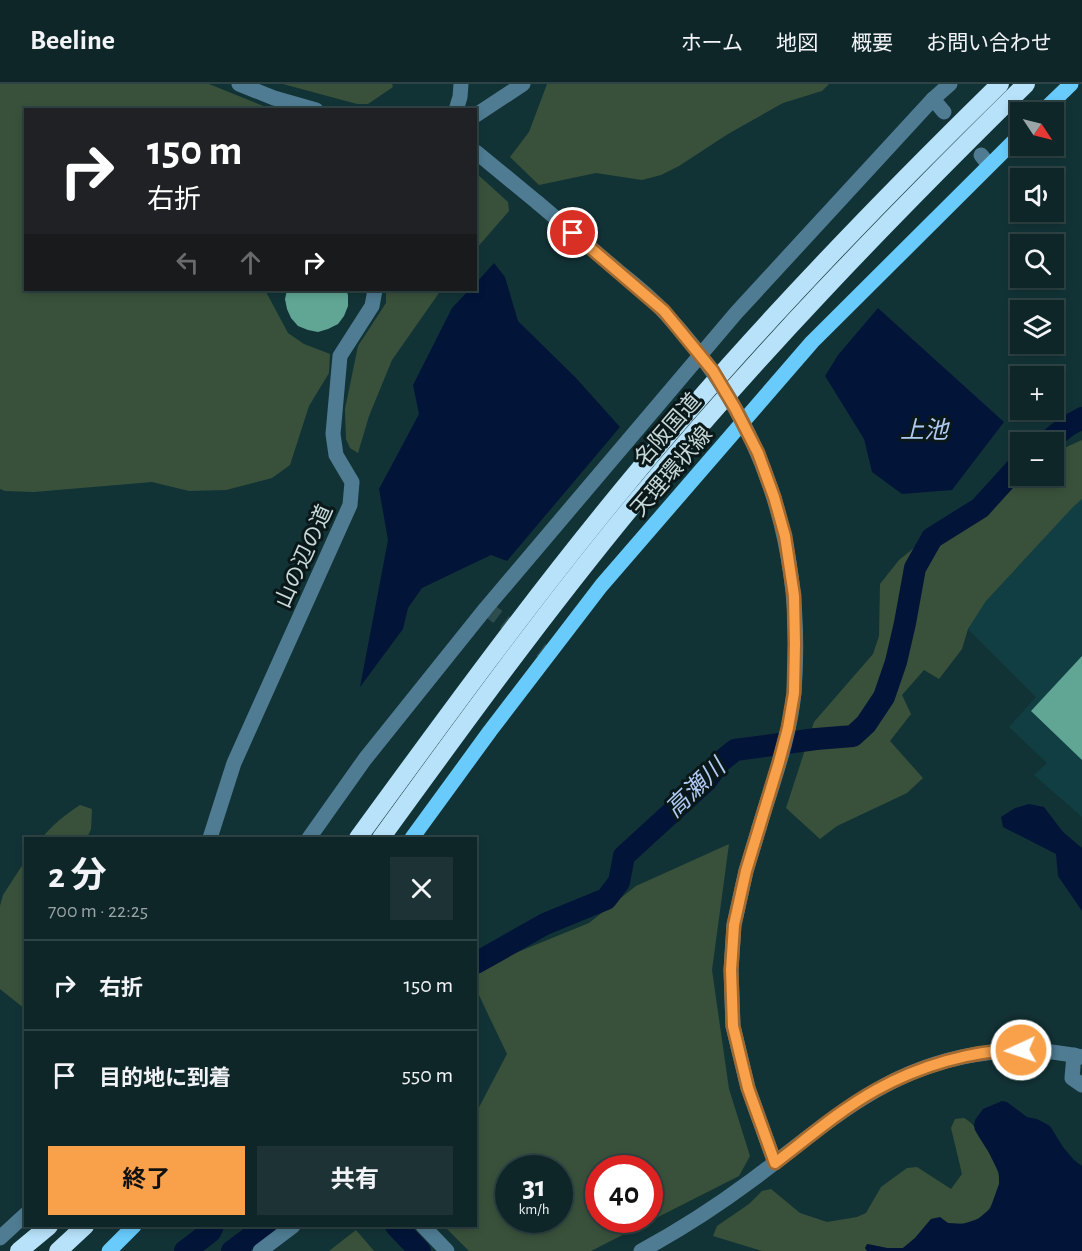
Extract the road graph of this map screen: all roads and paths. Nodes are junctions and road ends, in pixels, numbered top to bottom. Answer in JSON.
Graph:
{"nodes":[{"id":1,"x":239,"y":84,"type":"edge"},
{"id":2,"x":461,"y":84,"type":"edge"},
{"id":3,"x":523,"y":84,"type":"edge"},
{"id":4,"x":950,"y":84,"type":"edge"},
{"id":5,"x":1000,"y":84,"type":"edge"},
{"id":6,"x":1026,"y":84,"type":"edge"},
{"id":7,"x":1071,"y":84,"type":"edge"},
{"id":8,"x":933,"y":99,"type":"junction"},
{"id":9,"x":1052,"y":102,"type":"edge"},
{"id":10,"x":309,"y":108,"type":"edge"},
{"id":11,"x":457,"y":108,"type":"edge"},
{"id":12,"x":944,"y":112,"type":"dead end"},
{"id":13,"x":477,"y":114,"type":"edge"},
{"id":14,"x":1010,"y":142,"type":"edge"},
{"id":15,"x":477,"y":153,"type":"edge"},
{"id":16,"x":375,"y":291,"type":"edge"},
{"id":17,"x":210,"y":837,"type":"edge"},
{"id":18,"x":310,"y":837,"type":"edge"},
{"id":19,"x":359,"y":837,"type":"edge"},
{"id":20,"x":382,"y":837,"type":"edge"},
{"id":21,"x":413,"y":837,"type":"edge"},
{"id":22,"x":1078,"y":1056,"type":"edge"},
{"id":23,"x":1082,"y":1085,"type":"edge"},
{"id":24,"x":775,"y":1163,"type":"junction"},
{"id":25,"x":24,"y":1216,"type":"edge"},
{"id":26,"x":48,"y":1227,"type":"edge"},
{"id":27,"x":57,"y":1227,"type":"edge"},
{"id":28,"x":84,"y":1227,"type":"edge"},
{"id":29,"x":133,"y":1227,"type":"edge"},
{"id":30,"x":292,"y":1227,"type":"edge"},
{"id":31,"x":424,"y":1227,"type":"edge"},
{"id":32,"x":0,"y":1238,"type":"edge"},
{"id":33,"x":19,"y":1251,"type":"edge"},
{"id":34,"x":29,"y":1251,"type":"edge"},
{"id":35,"x":58,"y":1251,"type":"edge"},
{"id":36,"x":109,"y":1251,"type":"edge"},
{"id":37,"x":260,"y":1251,"type":"edge"},
{"id":38,"x":447,"y":1251,"type":"edge"},
{"id":39,"x":641,"y":1251,"type":"edge"}],
"edges":[{"from":1,"to":10,"type":"street"},
{"from":2,"to":11,"type":"street"},
{"from":3,"to":13,"type":"street"},
{"from":4,"to":8,"type":"street"},
{"from":5,"to":19,"type":"highway","name":"名阪国道"},
{"from":6,"to":20,"type":"highway","name":"名阪国道"},
{"from":7,"to":9,"type":"main road"},
{"from":8,"to":12,"type":"street"},
{"from":8,"to":18,"type":"street"},
{"from":14,"to":21,"type":"main road","name":"天理環状線"},
{"from":15,"to":24,"type":"street","bridge":true},
{"from":16,"to":17,"type":"street","name":"山の辺の道"},
{"from":22,"to":23,"type":"street"},
{"from":22,"to":24,"type":"street"},
{"from":24,"to":39,"type":"street"},
{"from":25,"to":32,"type":"street"},
{"from":26,"to":33,"type":"highway"},
{"from":27,"to":34,"type":"highway"},
{"from":28,"to":35,"type":"highway"},
{"from":29,"to":36,"type":"main road"},
{"from":30,"to":37,"type":"street"},
{"from":31,"to":38,"type":"street"}]}
